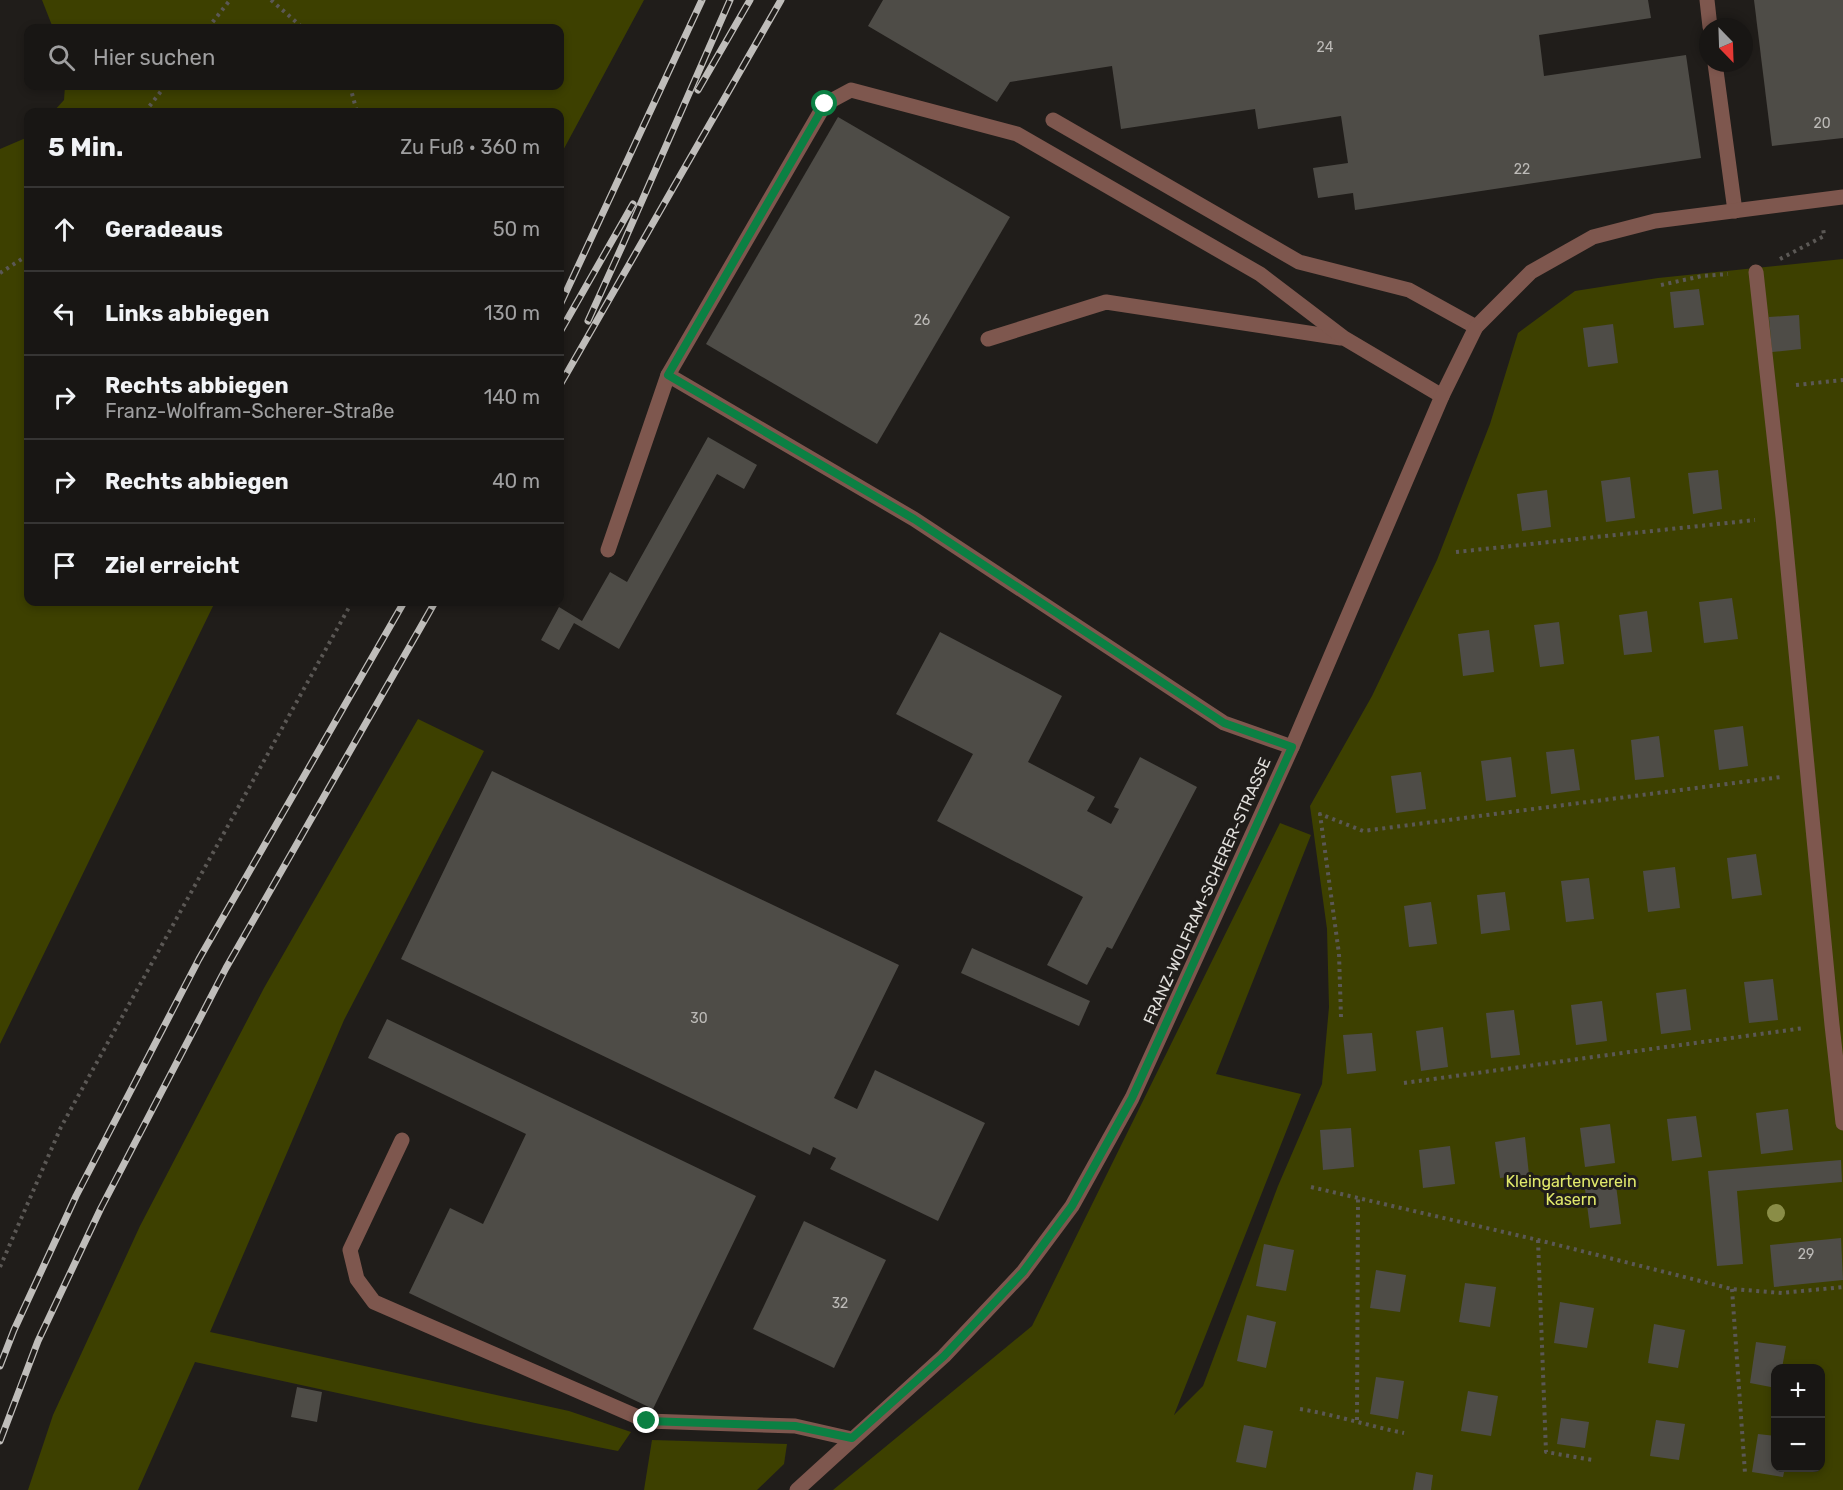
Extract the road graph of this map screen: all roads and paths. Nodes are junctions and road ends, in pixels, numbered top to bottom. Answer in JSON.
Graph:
{"nodes":[{"id":1,"x":230,"y":0,"type":"edge"},
{"id":2,"x":271,"y":0,"type":"edge"},
{"id":3,"x":1707,"y":0,"type":"edge"},
{"id":4,"x":1709,"y":18,"type":"edge"},
{"id":5,"x":211,"y":24,"type":"edge"},
{"id":6,"x":298,"y":24,"type":"edge"},
{"id":7,"x":1716,"y":72,"type":"edge"},
{"id":8,"x":162,"y":90,"type":"edge"},
{"id":9,"x":351,"y":90,"type":"edge"},
{"id":10,"x":148,"y":108,"type":"edge"},
{"id":11,"x":356,"y":108,"type":"edge"},
{"id":12,"x":1053,"y":120,"type":"dead end"},
{"id":13,"x":1843,"y":197,"type":"edge"},
{"id":14,"x":1735,"y":211,"type":"junction"},
{"id":15,"x":24,"y":258,"type":"edge"},
{"id":16,"x":1756,"y":272,"type":"dead end"},
{"id":17,"x":0,"y":273,"type":"edge"},
{"id":18,"x":1476,"y":327,"type":"junction"},
{"id":19,"x":1344,"y":338,"type":"junction"},
{"id":20,"x":988,"y":339,"type":"dead end"},
{"id":21,"x":668,"y":375,"type":"junction"},
{"id":22,"x":1843,"y":380,"type":"edge"},
{"id":23,"x":1768,"y":388,"type":"junction"},
{"id":24,"x":1442,"y":396,"type":"junction"},
{"id":25,"x":1783,"y":517,"type":"junction"},
{"id":26,"x":608,"y":550,"type":"dead end"},
{"id":27,"x":1456,"y":552,"type":"dead end"},
{"id":28,"x":350,"y":606,"type":"edge"},
{"id":29,"x":1292,"y":747,"type":"junction"},
{"id":30,"x":1809,"y":774,"type":"junction"},
{"id":31,"x":1341,"y":1017,"type":"dead end"},
{"id":32,"x":1832,"y":1025,"type":"junction"},
{"id":33,"x":1404,"y":1083,"type":"dead end"},
{"id":34,"x":1843,"y":1123,"type":"edge"},
{"id":35,"x":402,"y":1140,"type":"dead end"},
{"id":36,"x":1311,"y":1187,"type":"dead end"},
{"id":37,"x":1358,"y":1198,"type":"junction"},
{"id":38,"x":1538,"y":1240,"type":"junction"},
{"id":39,"x":0,"y":1267,"type":"edge"},
{"id":40,"x":1843,"y":1287,"type":"edge"},
{"id":41,"x":1732,"y":1289,"type":"junction"},
{"id":42,"x":1300,"y":1409,"type":"dead end"},
{"id":43,"x":1357,"y":1420,"type":"junction"},
{"id":44,"x":1404,"y":1433,"type":"dead end"},
{"id":45,"x":852,"y":1438,"type":"junction"},
{"id":46,"x":1593,"y":1460,"type":"dead end"},
{"id":47,"x":1745,"y":1473,"type":"dead end"},
{"id":48,"x":797,"y":1490,"type":"edge"}],
"edges":[{"from":1,"to":5,"type":"path"},
{"from":2,"to":6,"type":"path"},
{"from":3,"to":4,"type":"street"},
{"from":7,"to":14,"type":"street"},
{"from":8,"to":10,"type":"path"},
{"from":9,"to":11,"type":"path"},
{"from":12,"to":18,"type":"street"},
{"from":13,"to":14,"type":"street","name":"FRANZ-WOLFRAM-SCHERER-STRASSE"},
{"from":14,"to":18,"type":"street","name":"FRANZ-WOLFRAM-SCHERER-STRASSE"},
{"from":15,"to":17,"type":"path"},
{"from":16,"to":23,"type":"street"},
{"from":18,"to":24,"type":"street","name":"FRANZ-WOLFRAM-SCHERER-STRASSE"},
{"from":19,"to":20,"type":"street"},
{"from":19,"to":21,"type":"street"},
{"from":19,"to":24,"type":"street"},
{"from":21,"to":26,"type":"street"},
{"from":21,"to":29,"type":"street"},
{"from":22,"to":23,"type":"path"},
{"from":23,"to":25,"type":"street"},
{"from":24,"to":29,"type":"street","name":"FRANZ-WOLFRAM-SCHERER-STRASSE"},
{"from":25,"to":27,"type":"path"},
{"from":25,"to":30,"type":"street"},
{"from":28,"to":39,"type":"path"},
{"from":29,"to":45,"type":"street","name":"FRANZ-WOLFRAM-SCHERER-STRASSE"},
{"from":30,"to":31,"type":"path"},
{"from":30,"to":32,"type":"street"},
{"from":32,"to":33,"type":"path"},
{"from":32,"to":34,"type":"street"},
{"from":35,"to":45,"type":"street"},
{"from":36,"to":37,"type":"path"},
{"from":37,"to":38,"type":"path"},
{"from":37,"to":43,"type":"path"},
{"from":38,"to":41,"type":"path"},
{"from":38,"to":46,"type":"path"},
{"from":40,"to":41,"type":"path"},
{"from":41,"to":47,"type":"path"},
{"from":42,"to":43,"type":"path"},
{"from":43,"to":44,"type":"path"},
{"from":45,"to":48,"type":"street","name":"FRANZ-WOLFRAM-SCHERER-STRASSE"}]}
